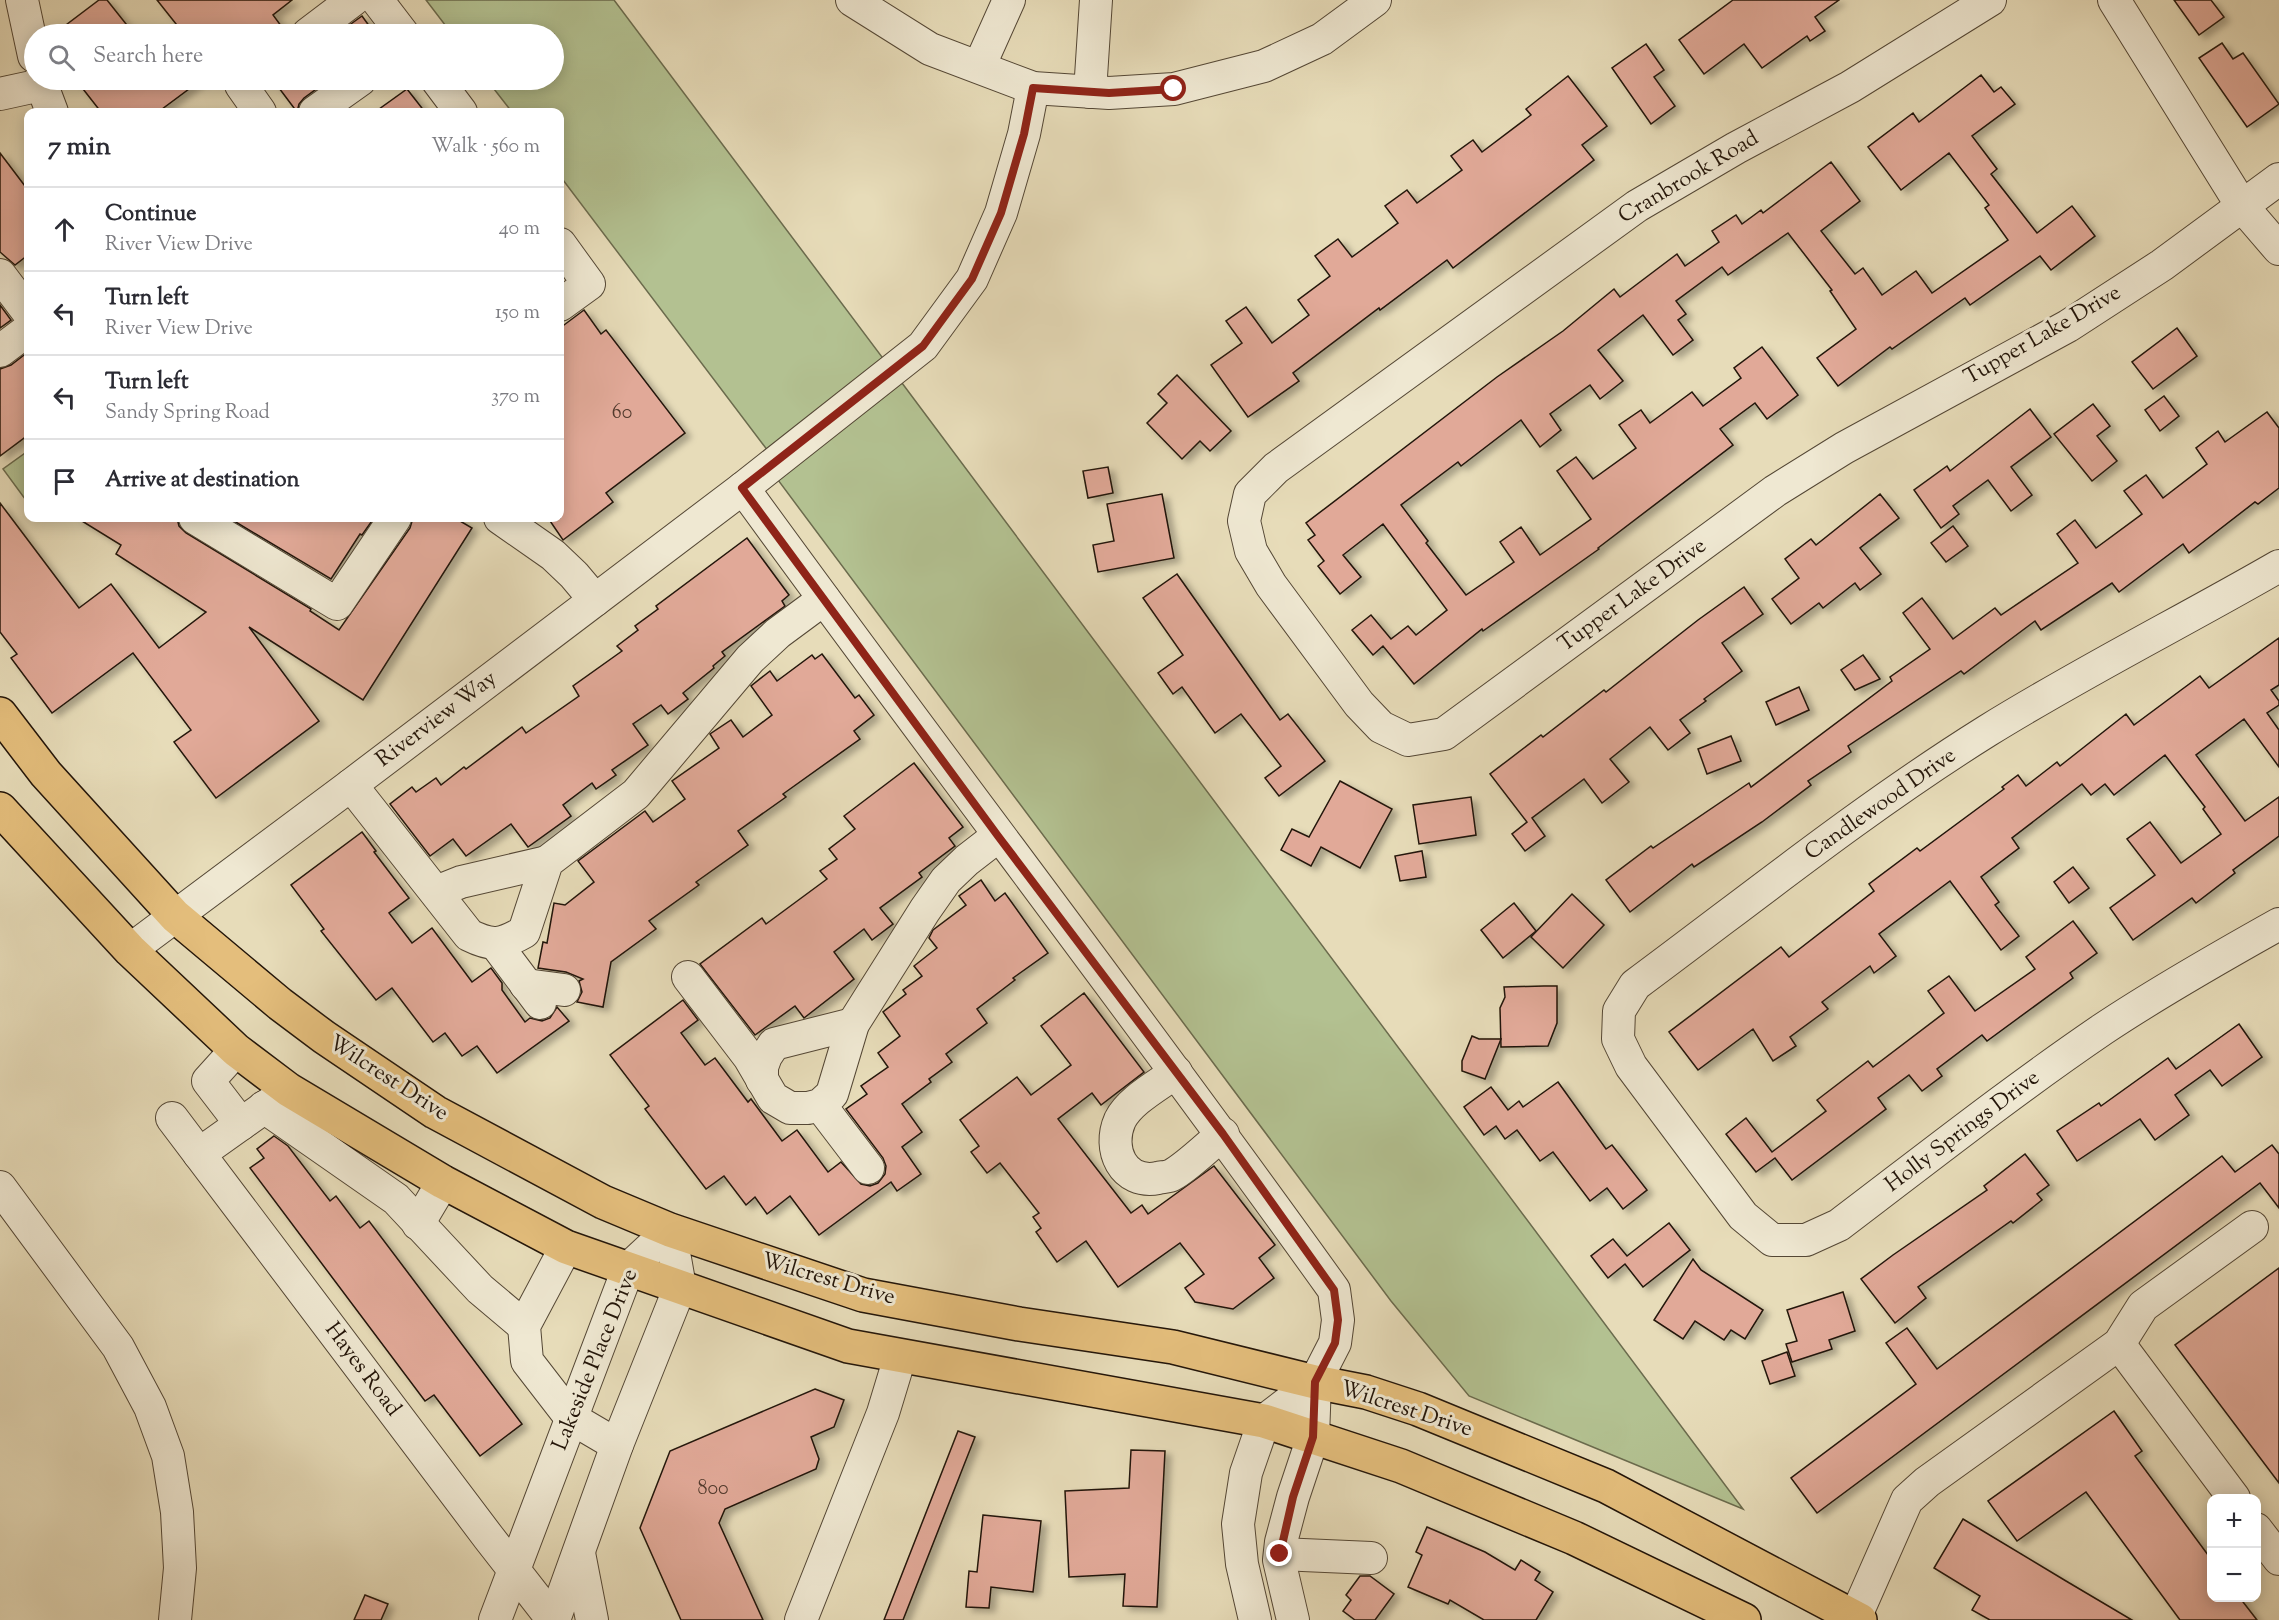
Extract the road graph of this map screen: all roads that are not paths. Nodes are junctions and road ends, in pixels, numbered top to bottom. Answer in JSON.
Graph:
{"nodes":[{"id":1,"x":22,"y":0,"type":"edge"},
{"id":2,"x":354,"y":0,"type":"edge"},
{"id":3,"x":377,"y":0,"type":"edge"},
{"id":4,"x":852,"y":0,"type":"edge"},
{"id":5,"x":1009,"y":0,"type":"edge"},
{"id":6,"x":1096,"y":0,"type":"edge"},
{"id":7,"x":1375,"y":0,"type":"edge"},
{"id":8,"x":1990,"y":0,"type":"edge"},
{"id":9,"x":2114,"y":0,"type":"edge"},
{"id":10,"x":28,"y":24,"type":"edge"},
{"id":11,"x":322,"y":24,"type":"edge"},
{"id":12,"x":395,"y":24,"type":"edge"},
{"id":13,"x":979,"y":68,"type":"junction"},
{"id":14,"x":24,"y":88,"type":"edge"},
{"id":15,"x":1033,"y":88,"type":"junction"},
{"id":16,"x":245,"y":90,"type":"edge"},
{"id":17,"x":346,"y":90,"type":"edge"},
{"id":18,"x":444,"y":90,"type":"edge"},
{"id":19,"x":1090,"y":92,"type":"junction"},
{"id":20,"x":0,"y":94,"type":"edge"},
{"id":21,"x":257,"y":108,"type":"edge"},
{"id":22,"x":321,"y":108,"type":"edge"},
{"id":23,"x":458,"y":108,"type":"edge"},
{"id":24,"x":2279,"y":179,"type":"edge"},
{"id":25,"x":2242,"y":206,"type":"junction"},
{"id":26,"x":2279,"y":249,"type":"edge"},
{"id":27,"x":564,"y":250,"type":"edge"},
{"id":28,"x":564,"y":302,"type":"edge"},
{"id":29,"x":24,"y":333,"type":"edge"},
{"id":30,"x":0,"y":351,"type":"edge"},
{"id":31,"x":1401,"y":377,"type":"joint"},
{"id":32,"x":742,"y":488,"type":"junction"},
{"id":33,"x":202,"y":522,"type":"edge"},
{"id":34,"x":391,"y":522,"type":"edge"},
{"id":35,"x":506,"y":522,"type":"edge"},
{"id":36,"x":2279,"y":566,"type":"edge"},
{"id":37,"x":824,"y":599,"type":"junction"},
{"id":38,"x":595,"y":600,"type":"junction"},
{"id":39,"x":0,"y":714,"type":"edge"},
{"id":40,"x":351,"y":785,"type":"junction"},
{"id":41,"x":0,"y":809,"type":"edge"},
{"id":42,"x":998,"y":836,"type":"junction"},
{"id":43,"x":547,"y":862,"type":"junction"},
{"id":44,"x":436,"y":892,"type":"junction"},
{"id":45,"x":175,"y":916,"type":"junction"},
{"id":46,"x":2279,"y":924,"type":"edge"},
{"id":47,"x":495,"y":943,"type":"junction"},
{"id":48,"x":130,"y":950,"type":"junction"},
{"id":49,"x":688,"y":977,"type":"dead end"},
{"id":50,"x":543,"y":993,"type":"dead end"},
{"id":51,"x":854,"y":1024,"type":"junction"},
{"id":52,"x":236,"y":1050,"type":"junction"},
{"id":53,"x":1176,"y":1072,"type":"junction"},
{"id":54,"x":762,"y":1080,"type":"junction"},
{"id":55,"x":820,"y":1105,"type":"junction"},
{"id":56,"x":265,"y":1107,"type":"junction"},
{"id":57,"x":172,"y":1118,"type":"dead end"},
{"id":58,"x":1673,"y":1124,"type":"joint"},
{"id":59,"x":1223,"y":1134,"type":"junction"},
{"id":60,"x":199,"y":1154,"type":"junction"},
{"id":61,"x":868,"y":1168,"type":"dead end"},
{"id":62,"x":443,"y":1182,"type":"junction"},
{"id":63,"x":0,"y":1187,"type":"edge"},
{"id":64,"x":418,"y":1224,"type":"junction"},
{"id":65,"x":2252,"y":1227,"type":"dead end"},
{"id":66,"x":670,"y":1230,"type":"junction"},
{"id":67,"x":566,"y":1247,"type":"junction"},
{"id":68,"x":628,"y":1269,"type":"junction"},
{"id":69,"x":680,"y":1287,"type":"junction"},
{"id":70,"x":524,"y":1326,"type":"junction"},
{"id":71,"x":2119,"y":1344,"type":"junction"},
{"id":72,"x":900,"y":1357,"type":"junction"},
{"id":73,"x":1315,"y":1382,"type":"junction"},
{"id":74,"x":571,"y":1418,"type":"junction"},
{"id":75,"x":1264,"y":1421,"type":"junction"},
{"id":76,"x":1313,"y":1437,"type":"junction"},
{"id":77,"x":617,"y":1445,"type":"junction"},
{"id":78,"x":2231,"y":1494,"type":"edge"},
{"id":79,"x":2261,"y":1536,"type":"edge"},
{"id":80,"x":1240,"y":1545,"type":"junction"},
{"id":81,"x":1281,"y":1548,"type":"junction"},
{"id":82,"x":578,"y":1552,"type":"junction"},
{"id":83,"x":1371,"y":1558,"type":"dead end"},
{"id":84,"x":2279,"y":1559,"type":"edge"},
{"id":85,"x":515,"y":1568,"type":"junction"},
{"id":86,"x":1857,"y":1619,"type":"edge"},
{"id":87,"x":175,"y":1620,"type":"edge"},
{"id":88,"x":495,"y":1620,"type":"edge"},
{"id":89,"x":554,"y":1620,"type":"edge"},
{"id":90,"x":592,"y":1620,"type":"edge"},
{"id":91,"x":801,"y":1620,"type":"edge"},
{"id":92,"x":1255,"y":1620,"type":"edge"},
{"id":93,"x":1293,"y":1620,"type":"edge"},
{"id":94,"x":1744,"y":1620,"type":"edge"}],
"edges":[{"from":1,"to":10,"type":"street"},
{"from":2,"to":11,"type":"street"},
{"from":3,"to":12,"type":"street"},
{"from":4,"to":13,"type":"street"},
{"from":5,"to":13,"type":"street"},
{"from":6,"to":19,"type":"street"},
{"from":7,"to":19,"type":"street"},
{"from":8,"to":31,"type":"street","name":"Cranbrook Road"},
{"from":9,"to":25,"type":"street"},
{"from":13,"to":15,"type":"street"},
{"from":14,"to":20,"type":"street"},
{"from":15,"to":19,"type":"street"},
{"from":15,"to":32,"type":"street","name":"Riverview Way"},
{"from":16,"to":21,"type":"street"},
{"from":17,"to":22,"type":"street"},
{"from":18,"to":23,"type":"street"},
{"from":24,"to":25,"type":"street","name":"Tupper Lake Drive"},
{"from":25,"to":26,"type":"street"},
{"from":25,"to":31,"type":"street","name":"Tupper Lake Drive"},
{"from":27,"to":28,"type":"street"},
{"from":29,"to":30,"type":"street"},
{"from":32,"to":37,"type":"street"},
{"from":32,"to":38,"type":"street","name":"Riverview Way"},
{"from":33,"to":34,"type":"street"},
{"from":35,"to":38,"type":"street"},
{"from":36,"to":58,"type":"street","name":"Candlewood Drive"},
{"from":37,"to":42,"type":"street"},
{"from":37,"to":43,"type":"street"},
{"from":38,"to":40,"type":"street","name":"Riverview Way"},
{"from":39,"to":45,"type":"main road","name":"Wilcrest Drive"},
{"from":40,"to":44,"type":"street"},
{"from":40,"to":45,"type":"street","name":"Riverview Way"},
{"from":41,"to":48,"type":"main road"},
{"from":42,"to":51,"type":"street"},
{"from":42,"to":53,"type":"street"},
{"from":43,"to":44,"type":"street"},
{"from":43,"to":47,"type":"street"},
{"from":44,"to":47,"type":"street"},
{"from":45,"to":48,"type":"street","name":"Riverview Way"},
{"from":45,"to":66,"type":"main road","name":"Wilcrest Drive"},
{"from":46,"to":58,"type":"street","name":"Holly Springs Drive"},
{"from":47,"to":50,"type":"street"},
{"from":48,"to":52,"type":"main road"},
{"from":49,"to":54,"type":"street"},
{"from":51,"to":54,"type":"street"},
{"from":51,"to":55,"type":"street"},
{"from":52,"to":56,"type":"main road"},
{"from":52,"to":56,"type":"street"},
{"from":53,"to":59,"type":"street"},
{"from":53,"to":59,"type":"street"},
{"from":54,"to":55,"type":"street"},
{"from":55,"to":61,"type":"street"},
{"from":56,"to":60,"type":"street"},
{"from":56,"to":62,"type":"main road"},
{"from":56,"to":64,"type":"street"},
{"from":57,"to":60,"type":"street","name":"Hayes Road"},
{"from":59,"to":73,"type":"street"},
{"from":60,"to":85,"type":"street","name":"Hayes Road"},
{"from":62,"to":64,"type":"street"},
{"from":62,"to":67,"type":"main road"},
{"from":63,"to":87,"type":"street"},
{"from":64,"to":70,"type":"street"},
{"from":65,"to":71,"type":"street"},
{"from":66,"to":68,"type":"street","name":"Lakeside Place Drive"},
{"from":66,"to":69,"type":"street","name":"Lakeside Place Drive"},
{"from":66,"to":73,"type":"main road","name":"Wilcrest Drive"},
{"from":67,"to":68,"type":"main road"},
{"from":67,"to":70,"type":"street"},
{"from":68,"to":69,"type":"main road"},
{"from":68,"to":74,"type":"street","name":"Lakeside Place Drive"},
{"from":69,"to":72,"type":"main road"},
{"from":69,"to":77,"type":"street"},
{"from":70,"to":74,"type":"street"},
{"from":71,"to":78,"type":"street"},
{"from":71,"to":86,"type":"street"},
{"from":72,"to":75,"type":"main road"},
{"from":72,"to":91,"type":"street"},
{"from":73,"to":75,"type":"street"},
{"from":73,"to":76,"type":"street"},
{"from":73,"to":86,"type":"main road","name":"Wilcrest Drive"},
{"from":74,"to":77,"type":"street"},
{"from":74,"to":85,"type":"street","name":"Lakeside Place Drive"},
{"from":75,"to":76,"type":"main road"},
{"from":75,"to":80,"type":"street"},
{"from":76,"to":81,"type":"street"},
{"from":76,"to":94,"type":"main road"},
{"from":77,"to":82,"type":"street"},
{"from":79,"to":84,"type":"street"},
{"from":80,"to":81,"type":"street"},
{"from":80,"to":92,"type":"street"},
{"from":81,"to":83,"type":"street"},
{"from":81,"to":93,"type":"street"},
{"from":82,"to":89,"type":"street"},
{"from":82,"to":90,"type":"street"},
{"from":85,"to":88,"type":"street","name":"Lakeside Place Drive"},
{"from":85,"to":89,"type":"street","name":"Hayes Road"}]}
